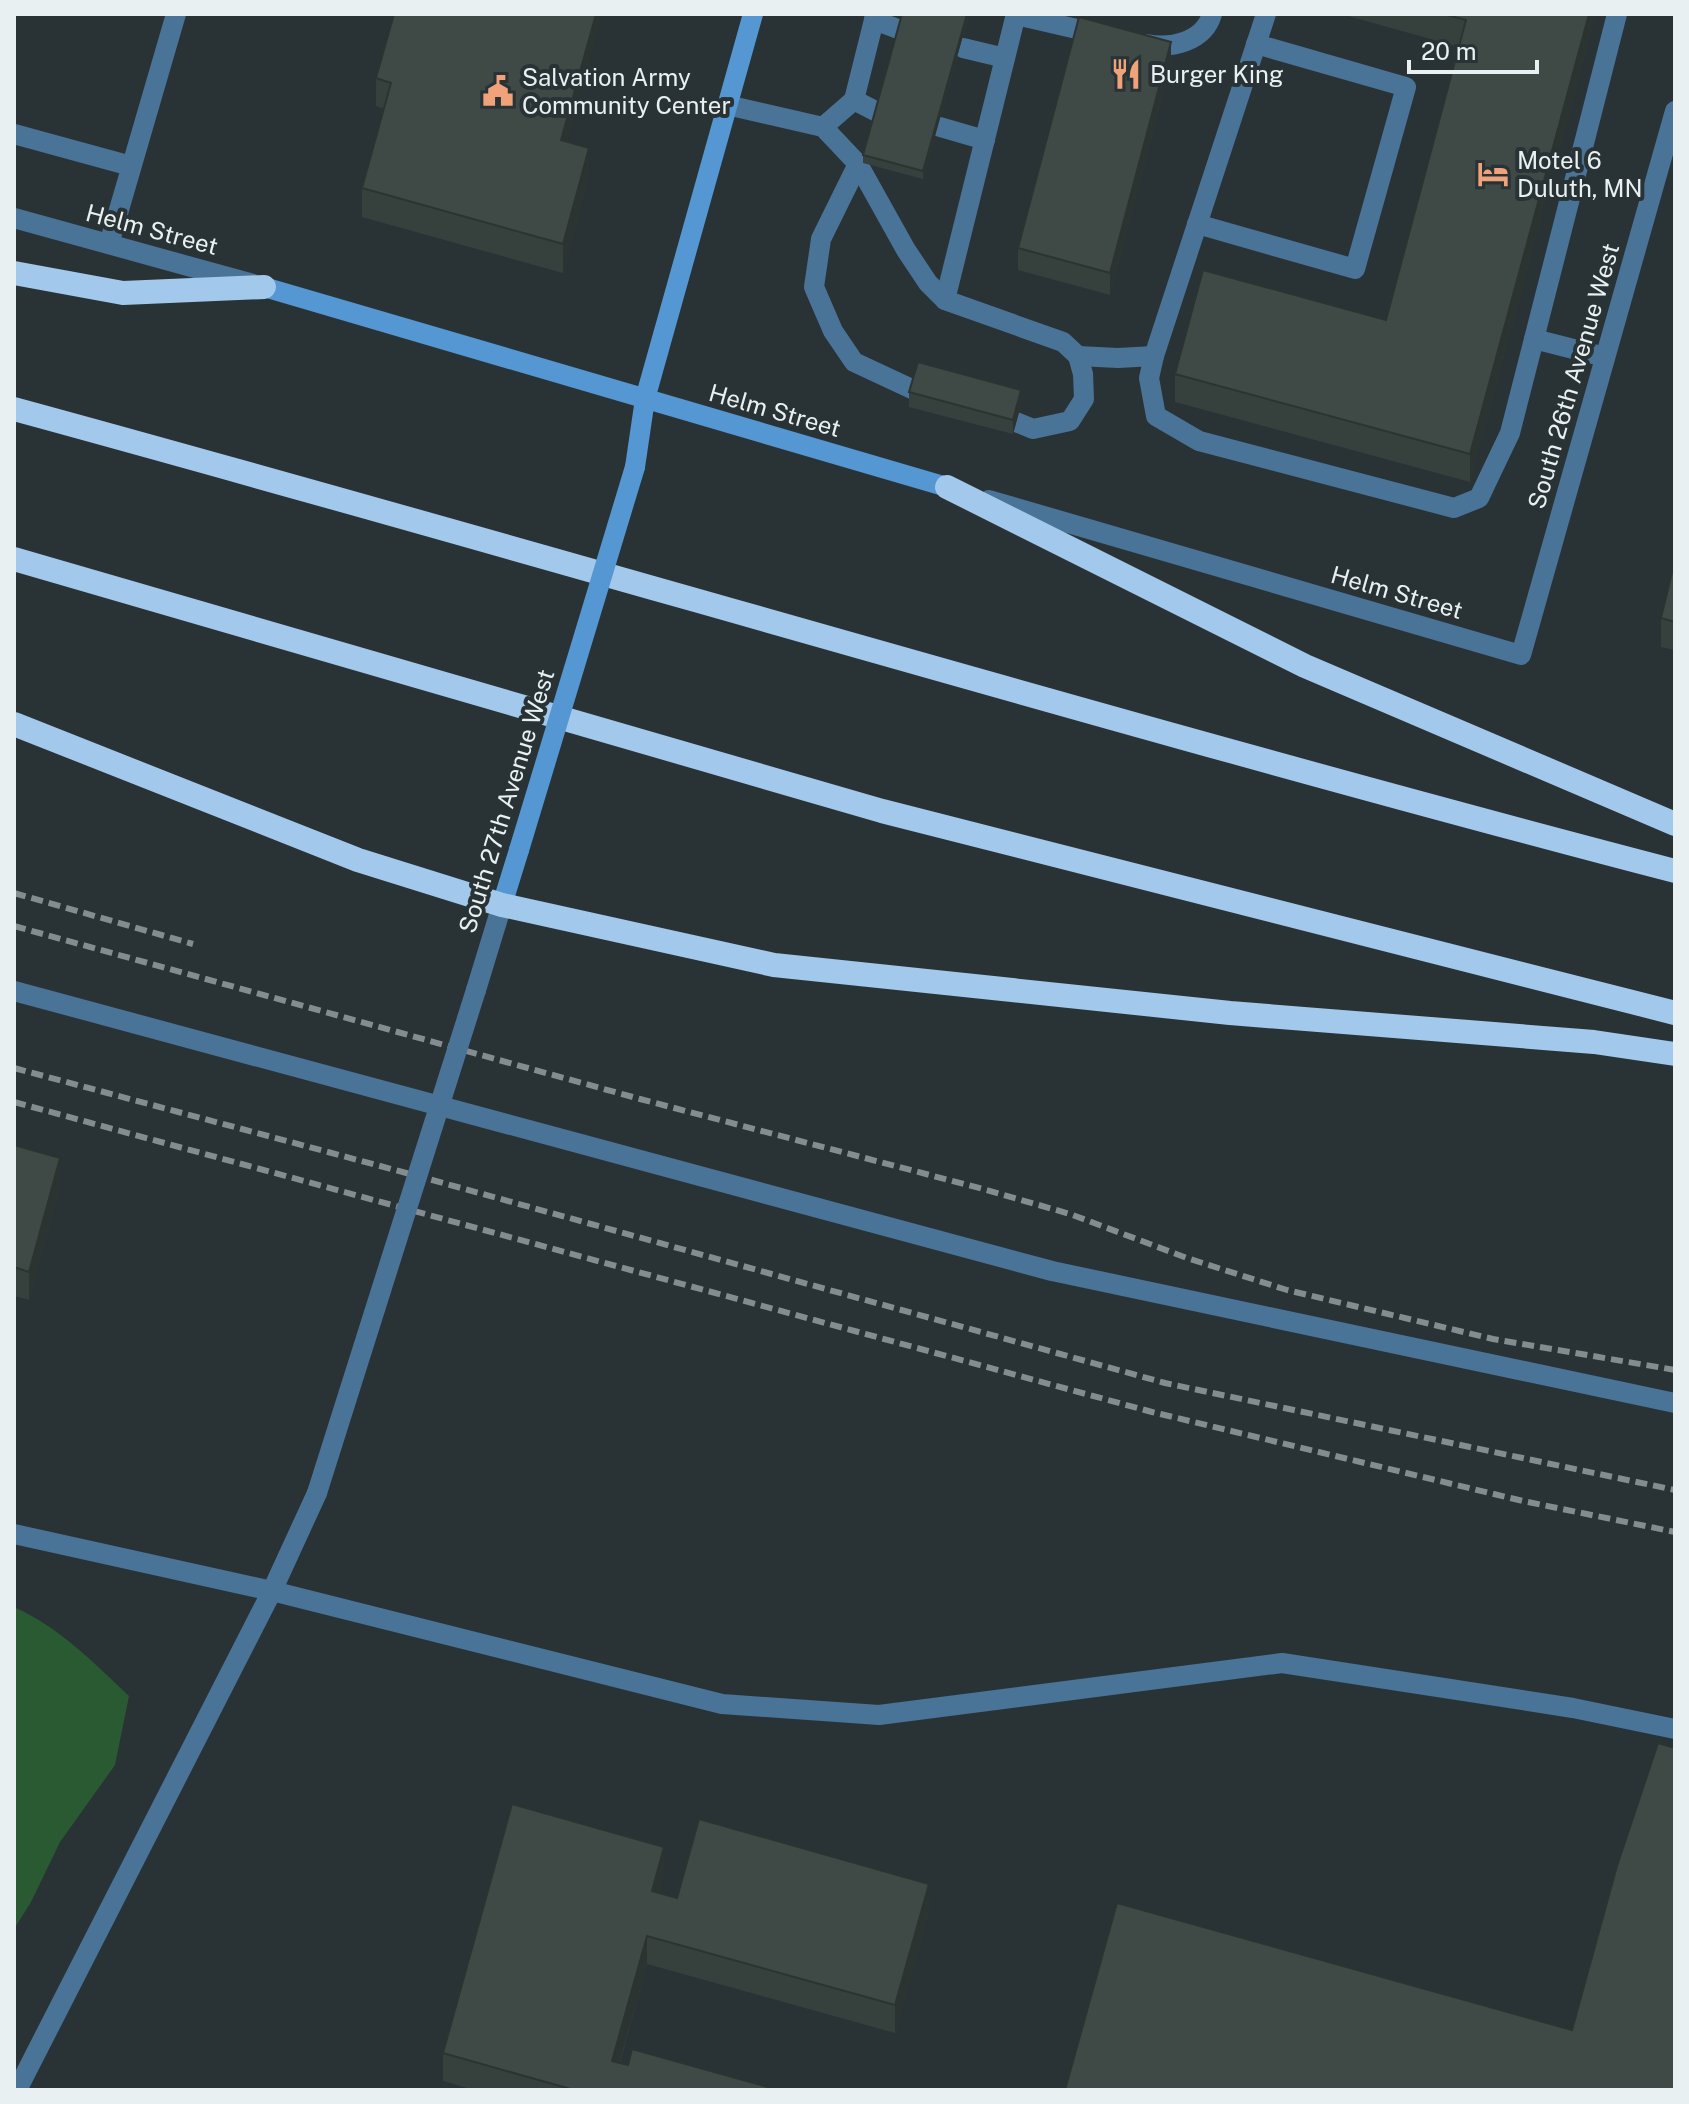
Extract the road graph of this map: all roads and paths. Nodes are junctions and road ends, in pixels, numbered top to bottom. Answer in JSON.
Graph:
{"nodes":[{"id":1,"x":176,"y":14,"type":"edge"},
{"id":2,"x":753,"y":14,"type":"edge"},
{"id":3,"x":1016,"y":14,"type":"edge"},
{"id":4,"x":1212,"y":14,"type":"edge"},
{"id":5,"x":1266,"y":14,"type":"edge"},
{"id":6,"x":1617,"y":14,"type":"edge"},
{"id":7,"x":874,"y":17,"type":"edge"},
{"id":8,"x":906,"y":32,"type":"edge"},
{"id":9,"x":1256,"y":44,"type":"junction"},
{"id":10,"x":963,"y":48,"type":"edge"},
{"id":11,"x":1005,"y":58,"type":"junction"},
{"id":12,"x":854,"y":100,"type":"junction"},
{"id":13,"x":727,"y":105,"type":"junction"},
{"id":14,"x":1675,"y":111,"type":"edge"},
{"id":15,"x":881,"y":114,"type":"edge"},
{"id":16,"x":823,"y":127,"type":"junction"},
{"id":17,"x":940,"y":127,"type":"edge"},
{"id":18,"x":14,"y":134,"type":"edge"},
{"id":19,"x":985,"y":140,"type":"junction"},
{"id":20,"x":858,"y":164,"type":"junction"},
{"id":21,"x":131,"y":166,"type":"junction"},
{"id":22,"x":14,"y":218,"type":"edge"},
{"id":23,"x":1197,"y":224,"type":"junction"},
{"id":24,"x":109,"y":244,"type":"junction"},
{"id":25,"x":14,"y":273,"type":"edge"},
{"id":26,"x":264,"y":287,"type":"junction"},
{"id":27,"x":945,"y":300,"type":"junction"},
{"id":28,"x":1534,"y":339,"type":"junction"},
{"id":29,"x":1078,"y":356,"type":"junction"},
{"id":30,"x":1154,"y":356,"type":"junction"},
{"id":31,"x":1605,"y":357,"type":"junction"},
{"id":32,"x":914,"y":390,"type":"edge"},
{"id":33,"x":645,"y":399,"type":"junction"},
{"id":34,"x":14,"y":409,"type":"edge"},
{"id":35,"x":1016,"y":422,"type":"edge"},
{"id":36,"x":947,"y":487,"type":"junction"},
{"id":37,"x":14,"y":559,"type":"edge"},
{"id":38,"x":1521,"y":655,"type":"joint"},
{"id":39,"x":14,"y":724,"type":"edge"},
{"id":40,"x":1675,"y":824,"type":"edge"},
{"id":41,"x":1675,"y":871,"type":"edge"},
{"id":42,"x":502,"y":905,"type":"junction"},
{"id":43,"x":14,"y":991,"type":"edge"},
{"id":44,"x":1675,"y":1013,"type":"edge"},
{"id":45,"x":1675,"y":1054,"type":"edge"},
{"id":46,"x":1675,"y":1403,"type":"edge"},
{"id":47,"x":14,"y":1534,"type":"edge"},
{"id":48,"x":272,"y":1591,"type":"junction"},
{"id":49,"x":1675,"y":1729,"type":"edge"},
{"id":50,"x":17,"y":2090,"type":"edge"}],
"edges":[{"from":1,"to":21,"type":"street"},
{"from":2,"to":13,"type":"street","name":"South 27th Avenue West"},
{"from":3,"to":4,"type":"street"},
{"from":3,"to":11,"type":"street"},
{"from":5,"to":9,"type":"street"},
{"from":6,"to":28,"type":"street"},
{"from":7,"to":8,"type":"street"},
{"from":7,"to":12,"type":"street"},
{"from":9,"to":23,"type":"street"},
{"from":9,"to":23,"type":"street"},
{"from":10,"to":11,"type":"street"},
{"from":11,"to":19,"type":"street"},
{"from":12,"to":15,"type":"street"},
{"from":12,"to":16,"type":"street"},
{"from":13,"to":16,"type":"street"},
{"from":13,"to":33,"type":"street","name":"South 27th Avenue West"},
{"from":14,"to":31,"type":"street","name":"South 26th Avenue West"},
{"from":16,"to":20,"type":"street"},
{"from":17,"to":19,"type":"street"},
{"from":18,"to":21,"type":"street"},
{"from":19,"to":27,"type":"street"},
{"from":20,"to":27,"type":"street"},
{"from":20,"to":32,"type":"street"},
{"from":21,"to":24,"type":"street"},
{"from":22,"to":24,"type":"street","name":"Helm Street"},
{"from":23,"to":30,"type":"street"},
{"from":24,"to":26,"type":"street","name":"Helm Street"},
{"from":25,"to":26,"type":"highway"},
{"from":26,"to":33,"type":"street","name":"Helm Street"},
{"from":27,"to":29,"type":"street"},
{"from":28,"to":30,"type":"street"},
{"from":28,"to":31,"type":"street"},
{"from":29,"to":30,"type":"street"},
{"from":29,"to":35,"type":"street"},
{"from":31,"to":38,"type":"street","name":"South 26th Avenue West"},
{"from":33,"to":36,"type":"street","name":"Helm Street"},
{"from":33,"to":42,"type":"street","name":"South 27th Avenue West","bridge":true},
{"from":34,"to":41,"type":"highway"},
{"from":36,"to":38,"type":"street","name":"Helm Street"},
{"from":36,"to":40,"type":"highway"},
{"from":37,"to":44,"type":"highway"},
{"from":39,"to":42,"type":"highway"},
{"from":42,"to":45,"type":"highway"},
{"from":42,"to":48,"type":"street","name":"South 27th Avenue West","bridge":true},
{"from":43,"to":46,"type":"street"},
{"from":47,"to":48,"type":"street"},
{"from":48,"to":49,"type":"street"},
{"from":48,"to":50,"type":"street","name":"South 27th Avenue West"}]}
